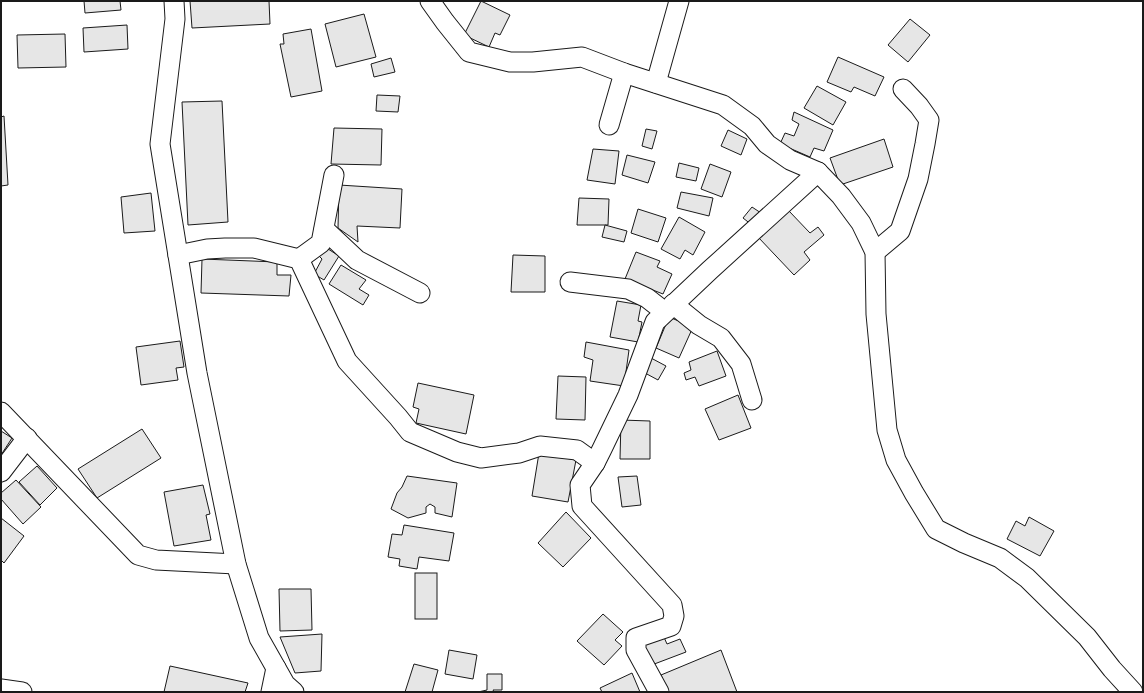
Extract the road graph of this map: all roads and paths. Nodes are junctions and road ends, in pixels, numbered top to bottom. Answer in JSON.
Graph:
{"nodes":[{"id":1,"x":174,"y":1,"type":"edge"},
{"id":2,"x":430,"y":1,"type":"edge"},
{"id":3,"x":679,"y":1,"type":"edge"},
{"id":4,"x":624,"y":72,"type":"junction"},
{"id":5,"x":656,"y":83,"type":"junction"},
{"id":6,"x":903,"y":89,"type":"dead end"},
{"id":7,"x":609,"y":125,"type":"dead end"},
{"id":8,"x":818,"y":172,"type":"junction"},
{"id":9,"x":334,"y":175,"type":"dead end"},
{"id":10,"x":324,"y":229,"type":"junction"},
{"id":11,"x":875,"y":252,"type":"junction"},
{"id":12,"x":178,"y":255,"type":"junction"},
{"id":13,"x":299,"y":259,"type":"junction"},
{"id":14,"x":570,"y":282,"type":"dead end"},
{"id":15,"x":420,"y":294,"type":"dead end"},
{"id":16,"x":669,"y":308,"type":"junction"},
{"id":17,"x":752,"y":400,"type":"dead end"},
{"id":18,"x":1,"y":412,"type":"edge"},
{"id":19,"x":27,"y":438,"type":"junction"},
{"id":20,"x":595,"y":463,"type":"junction"},
{"id":21,"x":1,"y":472,"type":"edge"},
{"id":22,"x":236,"y":564,"type":"junction"},
{"id":23,"x":276,"y":668,"type":"junction"},
{"id":24,"x":1,"y":689,"type":"edge"},
{"id":25,"x":22,"y":692,"type":"edge"},
{"id":26,"x":271,"y":692,"type":"edge"},
{"id":27,"x":294,"y":692,"type":"edge"},
{"id":28,"x":659,"y":692,"type":"edge"},
{"id":29,"x":1133,"y":692,"type":"edge"}],
"edges":[{"from":1,"to":12,"type":"street"},
{"from":2,"to":4,"type":"street"},
{"from":3,"to":5,"type":"street"},
{"from":4,"to":5,"type":"street"},
{"from":4,"to":7,"type":"street"},
{"from":5,"to":8,"type":"street"},
{"from":6,"to":11,"type":"street"},
{"from":8,"to":11,"type":"street"},
{"from":8,"to":16,"type":"street"},
{"from":9,"to":10,"type":"street"},
{"from":10,"to":13,"type":"street"},
{"from":10,"to":15,"type":"street"},
{"from":11,"to":29,"type":"street"},
{"from":12,"to":13,"type":"street"},
{"from":12,"to":22,"type":"street"},
{"from":13,"to":20,"type":"street"},
{"from":14,"to":16,"type":"street"},
{"from":16,"to":17,"type":"street"},
{"from":16,"to":20,"type":"street"},
{"from":18,"to":19,"type":"street"},
{"from":19,"to":21,"type":"street"},
{"from":19,"to":22,"type":"street"},
{"from":20,"to":28,"type":"street"},
{"from":22,"to":23,"type":"street"},
{"from":23,"to":26,"type":"street"},
{"from":23,"to":27,"type":"street"},
{"from":24,"to":25,"type":"street"}]}
